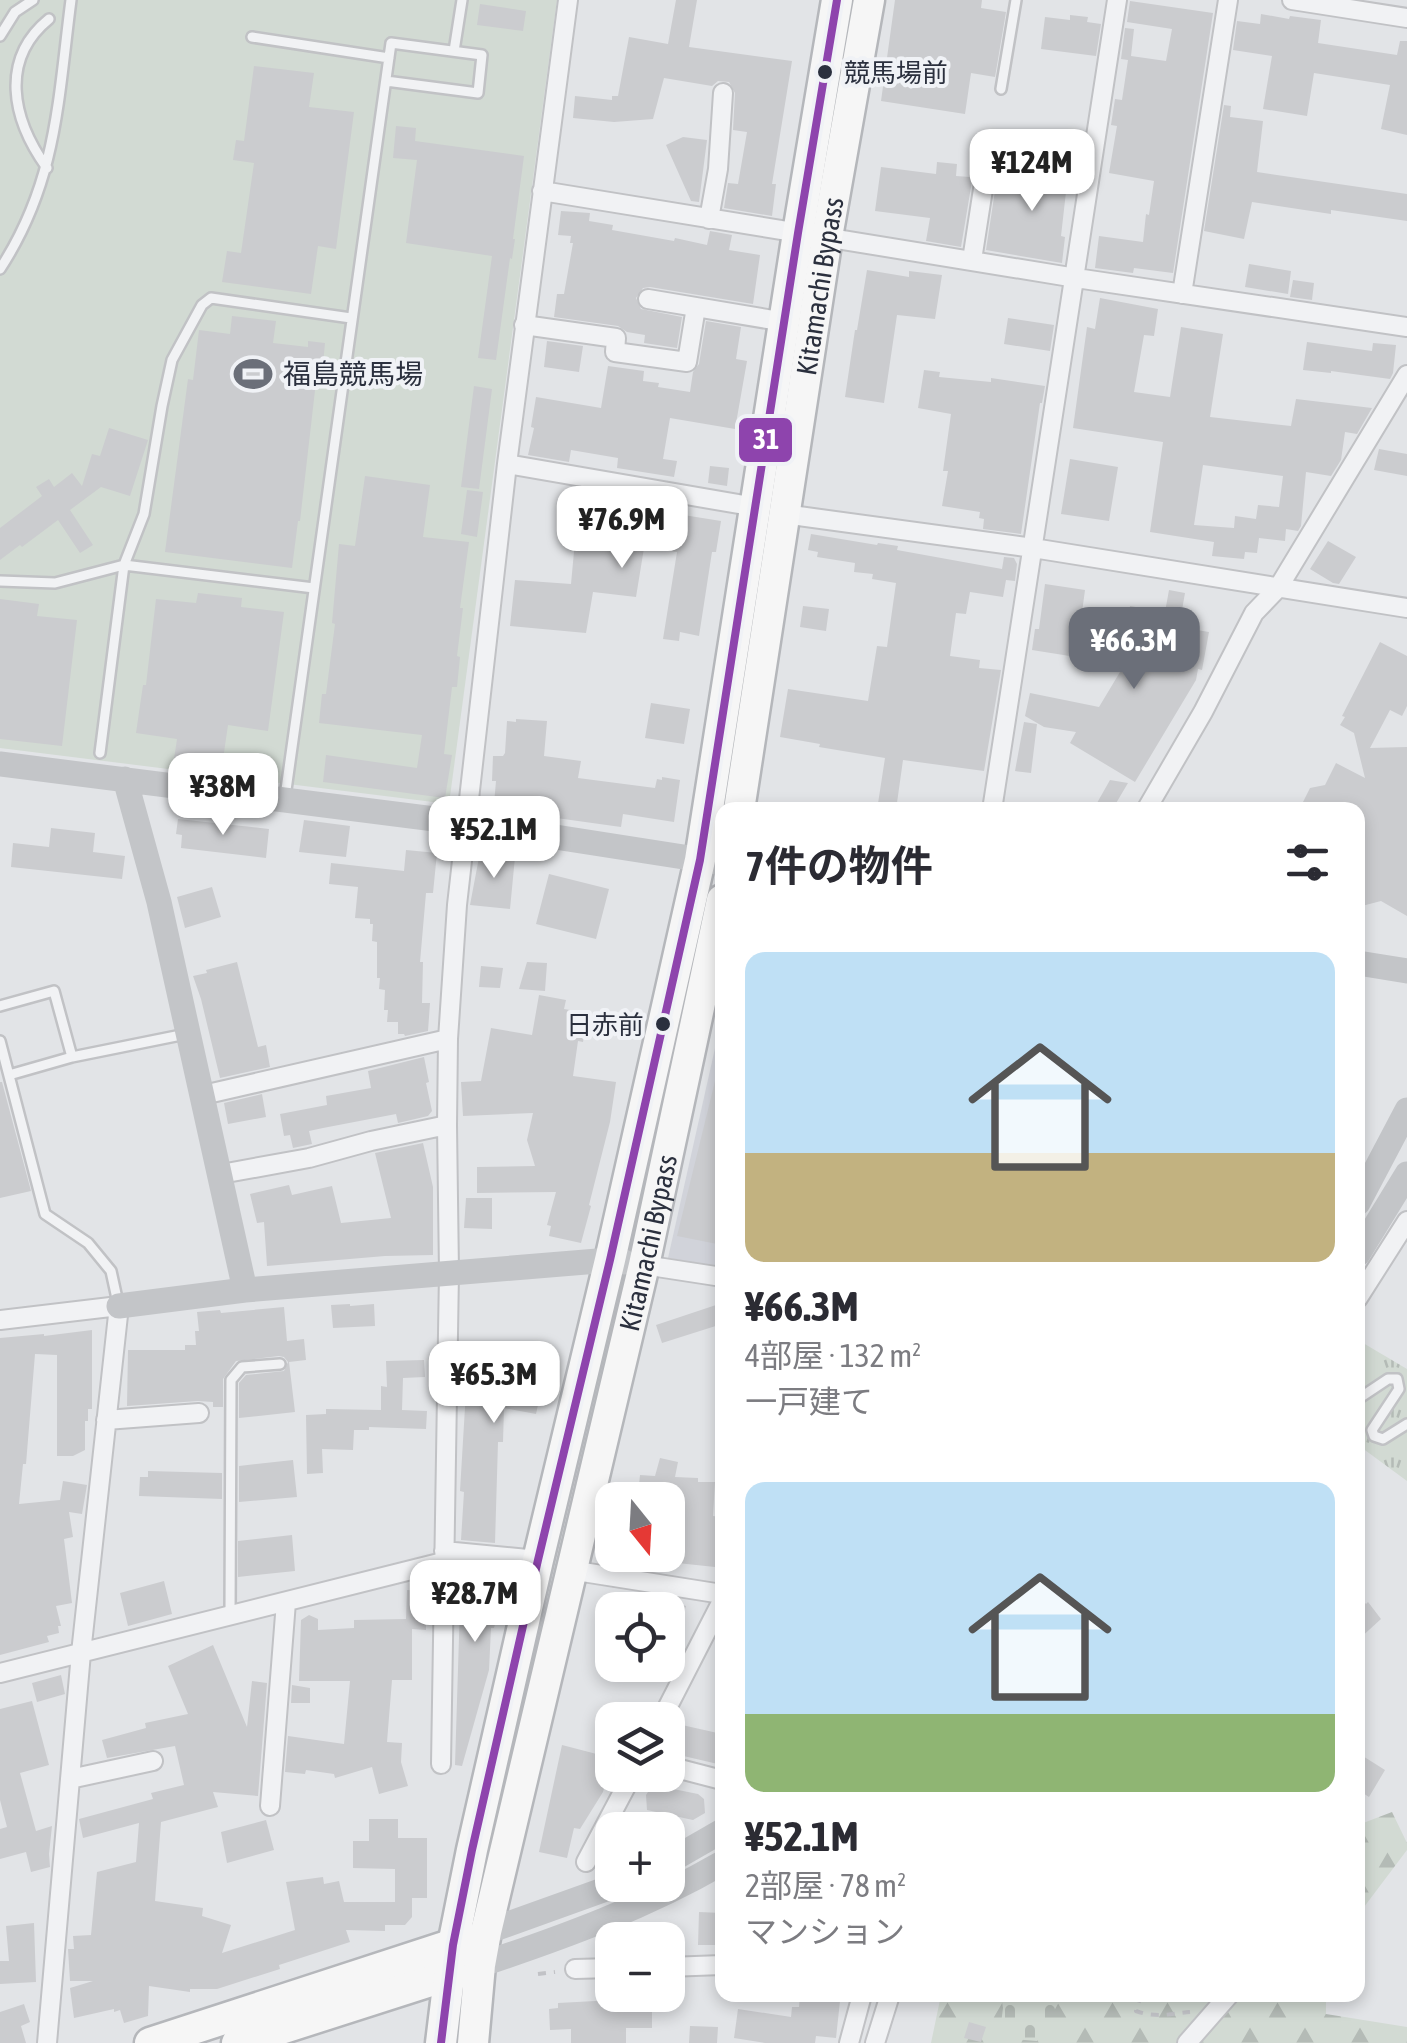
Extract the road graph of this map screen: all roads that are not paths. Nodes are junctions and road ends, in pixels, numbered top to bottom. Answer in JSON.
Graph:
{"nodes":[{"id":1,"x":33,"y":0,"type":"edge"},
{"id":2,"x":72,"y":0,"type":"edge"},
{"id":3,"x":462,"y":0,"type":"edge"},
{"id":4,"x":568,"y":0,"type":"edge"},
{"id":5,"x":837,"y":0,"type":"edge"},
{"id":6,"x":869,"y":0,"type":"edge"},
{"id":7,"x":1016,"y":0,"type":"edge"},
{"id":8,"x":1117,"y":0,"type":"edge"},
{"id":9,"x":1228,"y":0,"type":"edge"},
{"id":10,"x":1292,"y":0,"type":"edge"},
{"id":11,"x":1407,"y":18,"type":"edge"},
{"id":12,"x":49,"y":19,"type":"dead end"},
{"id":13,"x":0,"y":36,"type":"edge"},
{"id":14,"x":252,"y":38,"type":"dead end"},
{"id":15,"x":454,"y":52,"type":"junction"},
{"id":16,"x":390,"y":58,"type":"junction"},
{"id":17,"x":386,"y":81,"type":"junction"},
{"id":18,"x":1001,"y":89,"type":"dead end"},
{"id":19,"x":723,"y":93,"type":"dead end"},
{"id":20,"x":988,"y":157,"type":"dead end"},
{"id":21,"x":47,"y":168,"type":"junction"},
{"id":22,"x":542,"y":192,"type":"junction"},
{"id":23,"x":709,"y":219,"type":"junction"},
{"id":24,"x":813,"y":235,"type":"junction"},
{"id":25,"x":972,"y":260,"type":"junction"},
{"id":26,"x":0,"y":269,"type":"edge"},
{"id":27,"x":1076,"y":278,"type":"junction"},
{"id":28,"x":1182,"y":294,"type":"junction"},
{"id":29,"x":648,"y":299,"type":"dead end"},
{"id":30,"x":696,"y":307,"type":"junction"},
{"id":31,"x":351,"y":318,"type":"junction"},
{"id":32,"x":785,"y":322,"type":"junction"},
{"id":33,"x":524,"y":325,"type":"junction"},
{"id":34,"x":1407,"y":326,"type":"edge"},
{"id":35,"x":1407,"y":375,"type":"edge"},
{"id":36,"x":506,"y":464,"type":"junction"},
{"id":37,"x":770,"y":511,"type":"junction"},
{"id":38,"x":1034,"y":548,"type":"junction"},
{"id":39,"x":124,"y":564,"type":"junction"},
{"id":40,"x":0,"y":580,"type":"edge"},
{"id":41,"x":314,"y":588,"type":"junction"},
{"id":42,"x":1278,"y":588,"type":"junction"},
{"id":43,"x":1407,"y":608,"type":"edge"},
{"id":44,"x":100,"y":753,"type":"dead end"},
{"id":45,"x":0,"y":764,"type":"edge"},
{"id":46,"x":124,"y":779,"type":"junction"},
{"id":47,"x":284,"y":800,"type":"junction"},
{"id":48,"x":721,"y":802,"type":"edge"},
{"id":49,"x":739,"y":802,"type":"edge"},
{"id":50,"x":993,"y":802,"type":"edge"},
{"id":51,"x":1151,"y":802,"type":"edge"},
{"id":52,"x":466,"y":823,"type":"junction"},
{"id":53,"x":711,"y":861,"type":"edge"},
{"id":54,"x":715,"y":933,"type":"edge"},
{"id":55,"x":1365,"y":964,"type":"edge"},
{"id":56,"x":1407,"y":971,"type":"edge"},
{"id":57,"x":0,"y":1006,"type":"edge"},
{"id":58,"x":189,"y":1033,"type":"junction"},
{"id":59,"x":0,"y":1040,"type":"edge"},
{"id":60,"x":448,"y":1040,"type":"junction"},
{"id":61,"x":72,"y":1057,"type":"junction"},
{"id":62,"x":9,"y":1075,"type":"junction"},
{"id":63,"x":203,"y":1094,"type":"junction"},
{"id":64,"x":1407,"y":1110,"type":"edge"},
{"id":65,"x":446,"y":1124,"type":"junction"},
{"id":66,"x":221,"y":1174,"type":"junction"},
{"id":67,"x":1407,"y":1174,"type":"edge"},
{"id":68,"x":1365,"y":1185,"type":"edge"},
{"id":69,"x":1407,"y":1221,"type":"edge"},
{"id":70,"x":1365,"y":1243,"type":"edge"},
{"id":71,"x":610,"y":1260,"type":"junction"},
{"id":72,"x":644,"y":1265,"type":"junction"},
{"id":73,"x":449,"y":1272,"type":"junction"},
{"id":74,"x":715,"y":1276,"type":"edge"},
{"id":75,"x":1365,"y":1287,"type":"edge"},
{"id":76,"x":245,"y":1290,"type":"junction"},
{"id":77,"x":119,"y":1306,"type":"junction"},
{"id":78,"x":0,"y":1320,"type":"edge"},
{"id":79,"x":280,"y":1364,"type":"dead end"},
{"id":80,"x":1365,"y":1394,"type":"edge"},
{"id":81,"x":199,"y":1413,"type":"dead end"},
{"id":82,"x":106,"y":1420,"type":"junction"},
{"id":83,"x":1407,"y":1424,"type":"edge"},
{"id":84,"x":444,"y":1556,"type":"junction"},
{"id":85,"x":538,"y":1560,"type":"junction"},
{"id":86,"x":570,"y":1570,"type":"junction"},
{"id":87,"x":715,"y":1597,"type":"edge"},
{"id":88,"x":286,"y":1602,"type":"junction"},
{"id":89,"x":715,"y":1612,"type":"edge"},
{"id":90,"x":230,"y":1616,"type":"junction"},
{"id":91,"x":81,"y":1654,"type":"junction"},
{"id":92,"x":0,"y":1674,"type":"edge"},
{"id":93,"x":670,"y":1702,"type":"edge"},
{"id":94,"x":153,"y":1761,"type":"dead end"},
{"id":95,"x":441,"y":1764,"type":"dead end"},
{"id":96,"x":685,"y":1770,"type":"edge"},
{"id":97,"x":715,"y":1778,"type":"edge"},
{"id":98,"x":70,"y":1779,"type":"junction"},
{"id":99,"x":623,"y":1792,"type":"edge"},
{"id":100,"x":270,"y":1806,"type":"dead end"},
{"id":101,"x":715,"y":1835,"type":"edge"},
{"id":102,"x":685,"y":1852,"type":"edge"},
{"id":103,"x":586,"y":1862,"type":"dead end"},
{"id":104,"x":715,"y":1867,"type":"edge"},
{"id":105,"x":595,"y":1893,"type":"edge"},
{"id":106,"x":486,"y":1932,"type":"junction"},
{"id":107,"x":452,"y":1960,"type":"junction"},
{"id":108,"x":480,"y":1965,"type":"junction"},
{"id":109,"x":715,"y":1965,"type":"edge"},
{"id":110,"x":685,"y":1966,"type":"edge"},
{"id":111,"x":595,"y":1968,"type":"edge"},
{"id":112,"x":575,"y":1969,"type":"dead end"},
{"id":113,"x":860,"y":2002,"type":"edge"},
{"id":114,"x":888,"y":2002,"type":"edge"},
{"id":115,"x":1222,"y":2002,"type":"edge"},
{"id":116,"x":47,"y":2043,"type":"edge"},
{"id":117,"x":150,"y":2043,"type":"edge"},
{"id":118,"x":238,"y":2043,"type":"edge"},
{"id":119,"x":442,"y":2043,"type":"edge"},
{"id":120,"x":473,"y":2043,"type":"edge"},
{"id":121,"x":849,"y":2043,"type":"edge"},
{"id":122,"x":875,"y":2043,"type":"edge"},
{"id":123,"x":1187,"y":2043,"type":"edge"}],
"edges":[{"from":1,"to":13,"type":"lane"},
{"from":2,"to":21,"type":"lane"},
{"from":3,"to":15,"type":"lane"},
{"from":4,"to":22,"type":"street"},
{"from":5,"to":24,"type":"highway","name":"Kitamachi Bypass"},
{"from":6,"to":24,"type":"highway","name":"Kitamachi Bypass"},
{"from":7,"to":18,"type":"lane"},
{"from":8,"to":27,"type":"street"},
{"from":9,"to":28,"type":"street"},
{"from":10,"to":11,"type":"street"},
{"from":12,"to":21,"type":"lane"},
{"from":14,"to":16,"type":"lane"},
{"from":15,"to":16,"type":"lane"},
{"from":15,"to":17,"type":"lane"},
{"from":16,"to":17,"type":"lane"},
{"from":17,"to":31,"type":"lane"},
{"from":19,"to":23,"type":"street"},
{"from":20,"to":25,"type":"street"},
{"from":21,"to":26,"type":"lane"},
{"from":22,"to":23,"type":"street"},
{"from":22,"to":33,"type":"street"},
{"from":23,"to":24,"type":"street"},
{"from":24,"to":25,"type":"street"},
{"from":24,"to":32,"type":"highway","name":"Kitamachi Bypass"},
{"from":24,"to":37,"type":"highway","name":"Kitamachi Bypass"},
{"from":25,"to":27,"type":"street"},
{"from":27,"to":28,"type":"street"},
{"from":27,"to":38,"type":"street"},
{"from":28,"to":34,"type":"street"},
{"from":29,"to":30,"type":"street"},
{"from":30,"to":32,"type":"street"},
{"from":30,"to":33,"type":"street"},
{"from":31,"to":39,"type":"lane"},
{"from":31,"to":41,"type":"lane"},
{"from":32,"to":37,"type":"highway","name":"Kitamachi Bypass"},
{"from":33,"to":36,"type":"street"},
{"from":35,"to":42,"type":"street"},
{"from":36,"to":37,"type":"street"},
{"from":36,"to":52,"type":"street"},
{"from":37,"to":38,"type":"street"},
{"from":37,"to":48,"type":"highway","name":"Kitamachi Bypass"},
{"from":37,"to":49,"type":"highway","name":"Kitamachi Bypass"},
{"from":38,"to":42,"type":"street"},
{"from":38,"to":50,"type":"street"},
{"from":39,"to":40,"type":"lane"},
{"from":39,"to":41,"type":"lane"},
{"from":39,"to":44,"type":"lane"},
{"from":41,"to":47,"type":"lane"},
{"from":42,"to":43,"type":"street"},
{"from":42,"to":51,"type":"street"},
{"from":45,"to":46,"type":"street"},
{"from":46,"to":47,"type":"street"},
{"from":46,"to":58,"type":"street"},
{"from":47,"to":52,"type":"street"},
{"from":52,"to":53,"type":"street"},
{"from":52,"to":60,"type":"street"},
{"from":53,"to":71,"type":"highway","name":"Kitamachi Bypass"},
{"from":54,"to":72,"type":"highway","name":"Kitamachi Bypass"},
{"from":55,"to":56,"type":"street"},
{"from":57,"to":61,"type":"lane"},
{"from":58,"to":61,"type":"lane"},
{"from":58,"to":63,"type":"street"},
{"from":59,"to":62,"type":"lane"},
{"from":60,"to":63,"type":"street"},
{"from":60,"to":65,"type":"street"},
{"from":61,"to":62,"type":"lane"},
{"from":62,"to":77,"type":"lane"},
{"from":63,"to":66,"type":"street"},
{"from":64,"to":68,"type":"street"},
{"from":65,"to":66,"type":"street"},
{"from":65,"to":73,"type":"street"},
{"from":66,"to":76,"type":"street"},
{"from":67,"to":70,"type":"street"},
{"from":69,"to":75,"type":"street"},
{"from":71,"to":72,"type":"street"},
{"from":71,"to":73,"type":"street"},
{"from":71,"to":85,"type":"highway","name":"Kitamachi Bypass"},
{"from":72,"to":74,"type":"street"},
{"from":72,"to":86,"type":"highway","name":"Kitamachi Bypass"},
{"from":73,"to":76,"type":"street"},
{"from":73,"to":84,"type":"street"},
{"from":76,"to":77,"type":"street"},
{"from":77,"to":78,"type":"street"},
{"from":77,"to":82,"type":"street"},
{"from":79,"to":90,"type":"lane"},
{"from":80,"to":83,"type":"lane"},
{"from":81,"to":82,"type":"street"},
{"from":82,"to":91,"type":"street"},
{"from":84,"to":85,"type":"street"},
{"from":84,"to":88,"type":"street"},
{"from":84,"to":95,"type":"street"},
{"from":85,"to":107,"type":"highway","name":"Kitamachi Bypass"},
{"from":86,"to":87,"type":"street"},
{"from":86,"to":106,"type":"highway","name":"Kitamachi Bypass"},
{"from":88,"to":90,"type":"street"},
{"from":88,"to":100,"type":"street"},
{"from":89,"to":93,"type":"street"},
{"from":90,"to":91,"type":"street"},
{"from":91,"to":92,"type":"street"},
{"from":91,"to":98,"type":"street"},
{"from":94,"to":98,"type":"street"},
{"from":96,"to":97,"type":"street"},
{"from":98,"to":116,"type":"street"},
{"from":99,"to":103,"type":"street"},
{"from":101,"to":102,"type":"street"},
{"from":104,"to":108,"type":"street"},
{"from":105,"to":106,"type":"street"},
{"from":106,"to":107,"type":"highway"},
{"from":106,"to":108,"type":"highway","name":"Kitamachi Bypass"},
{"from":107,"to":108,"type":"highway"},
{"from":107,"to":117,"type":"highway"},
{"from":107,"to":118,"type":"highway"},
{"from":107,"to":119,"type":"highway","name":"Kitamachi Bypass"},
{"from":108,"to":120,"type":"highway","name":"Kitamachi Bypass"},
{"from":109,"to":110,"type":"street"},
{"from":111,"to":112,"type":"street"},
{"from":113,"to":121,"type":"street"},
{"from":114,"to":122,"type":"street"},
{"from":115,"to":123,"type":"street"}]}
